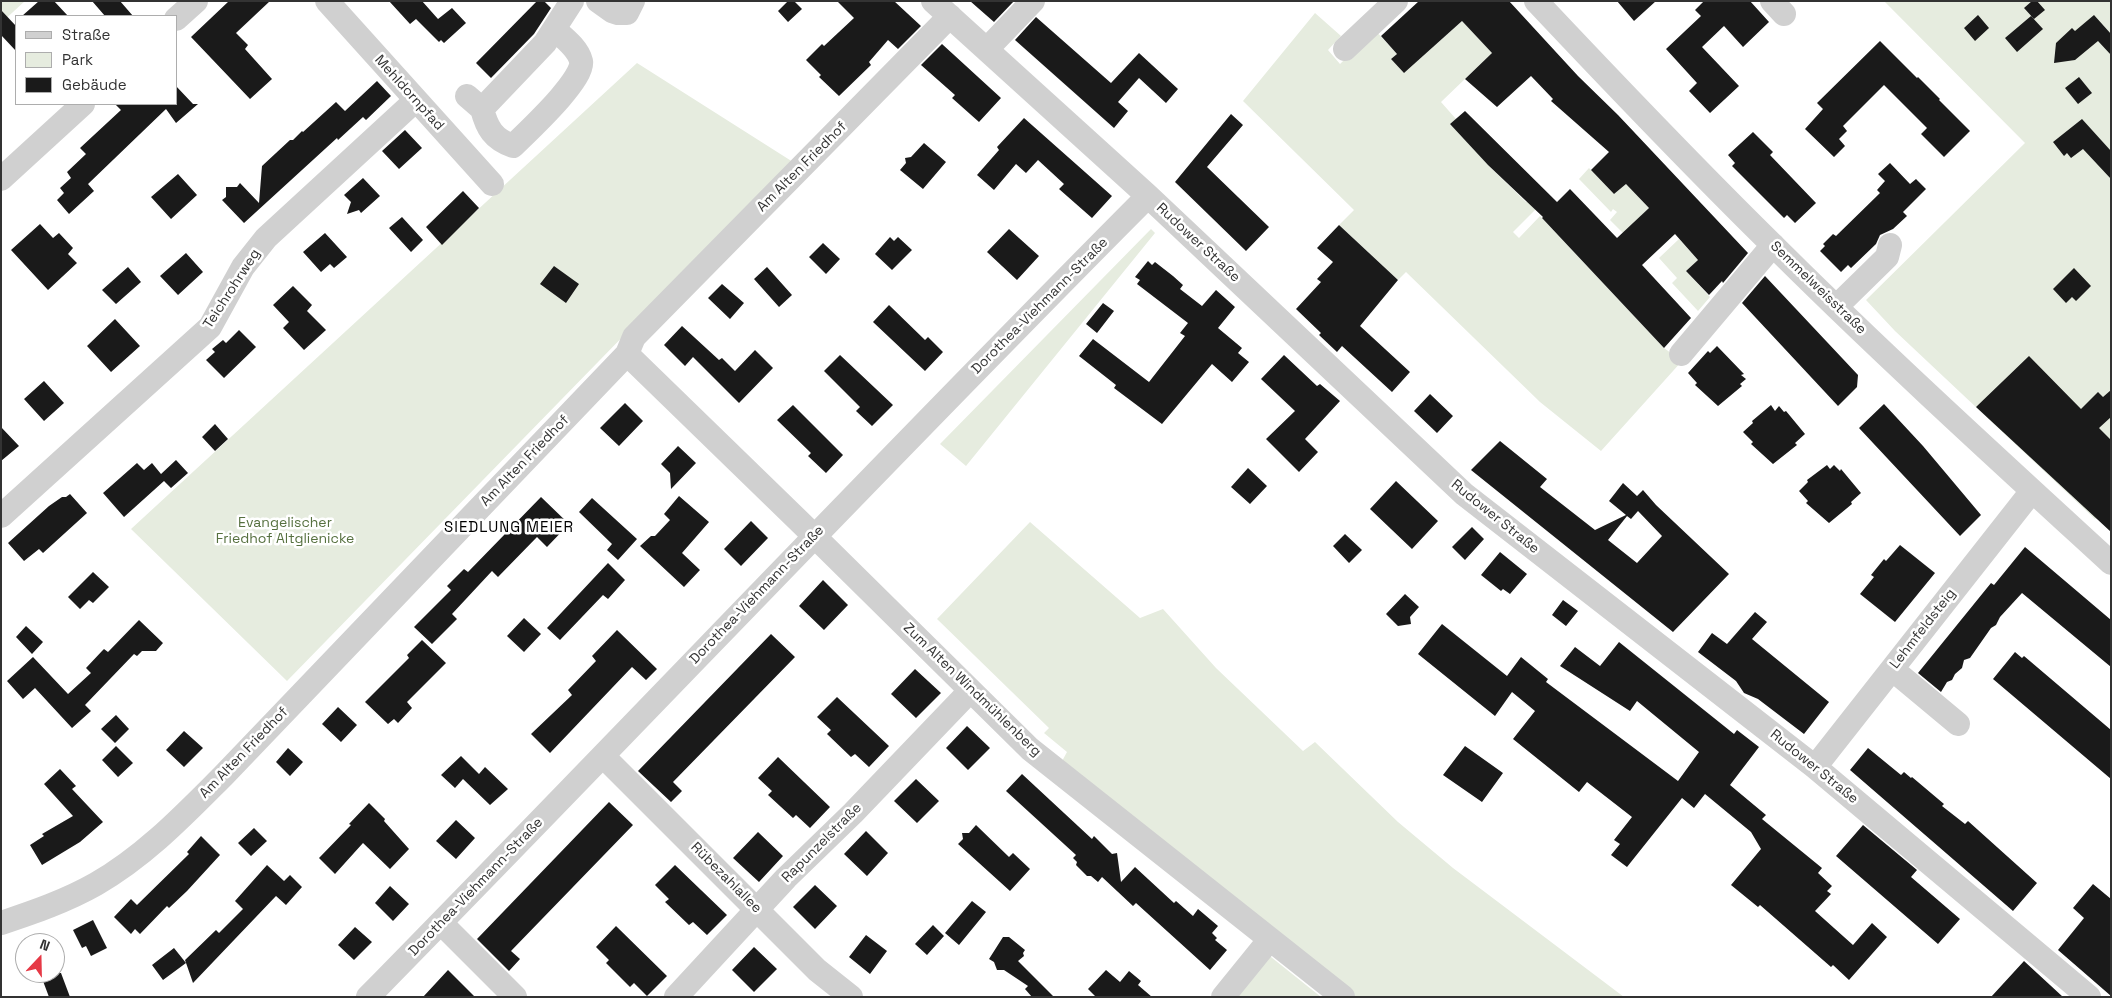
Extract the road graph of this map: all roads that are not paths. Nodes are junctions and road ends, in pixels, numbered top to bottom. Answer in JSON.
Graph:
{"nodes":[{"id":1,"x":196,"y":1,"type":"edge"},
{"id":2,"x":326,"y":1,"type":"edge"},
{"id":3,"x":572,"y":1,"type":"edge"},
{"id":4,"x":598,"y":1,"type":"edge"},
{"id":5,"x":633,"y":1,"type":"edge"},
{"id":6,"x":1033,"y":1,"type":"edge"},
{"id":7,"x":1396,"y":1,"type":"edge"},
{"id":8,"x":1536,"y":1,"type":"edge"},
{"id":9,"x":941,"y":9,"type":"edge"},
{"id":10,"x":178,"y":17,"type":"edge"},
{"id":11,"x":554,"y":29,"type":"junction"},
{"id":12,"x":1345,"y":48,"type":"dead end"},
{"id":13,"x":987,"y":49,"type":"junction"},
{"id":14,"x":416,"y":100,"type":"junction"},
{"id":15,"x":82,"y":105,"type":"edge"},
{"id":16,"x":1,"y":179,"type":"edge"},
{"id":17,"x":492,"y":184,"type":"dead end"},
{"id":18,"x":1148,"y":196,"type":"junction"},
{"id":19,"x":1890,"y":246,"type":"dead end"},
{"id":20,"x":1784,"y":248,"type":"junction"},
{"id":21,"x":1837,"y":306,"type":"junction"},
{"id":22,"x":627,"y":354,"type":"junction"},
{"id":23,"x":1681,"y":354,"type":"dead end"},
{"id":24,"x":2032,"y":491,"type":"junction"},
{"id":25,"x":1,"y":516,"type":"edge"},
{"id":26,"x":814,"y":535,"type":"junction"},
{"id":27,"x":2111,"y":562,"type":"edge"},
{"id":28,"x":1892,"y":669,"type":"junction"},
{"id":29,"x":970,"y":691,"type":"junction"},
{"id":30,"x":1958,"y":724,"type":"dead end"},
{"id":31,"x":603,"y":756,"type":"junction"},
{"id":32,"x":1815,"y":767,"type":"junction"},
{"id":33,"x":758,"y":909,"type":"junction"},
{"id":34,"x":1,"y":923,"type":"edge"},
{"id":35,"x":441,"y":923,"type":"junction"},
{"id":36,"x":1270,"y":939,"type":"junction"},
{"id":37,"x":368,"y":997,"type":"edge"},
{"id":38,"x":515,"y":997,"type":"edge"},
{"id":39,"x":676,"y":997,"type":"edge"},
{"id":40,"x":851,"y":997,"type":"edge"},
{"id":41,"x":1223,"y":997,"type":"edge"},
{"id":42,"x":1343,"y":997,"type":"edge"},
{"id":43,"x":2089,"y":997,"type":"edge"}],
"edges":[{"from":1,"to":10,"type":"street"},
{"from":2,"to":14,"type":"street","name":"Mehldornpfad"},
{"from":3,"to":11,"type":"street"},
{"from":4,"to":5,"type":"street"},
{"from":6,"to":13,"type":"street"},
{"from":7,"to":12,"type":"street"},
{"from":8,"to":20,"type":"street","name":"Semmelweisstraße"},
{"from":9,"to":13,"type":"street","name":"Rudower Straße"},
{"from":9,"to":22,"type":"street","name":"Am Alten Friedhof"},
{"from":11,"to":11,"type":"street"},
{"from":13,"to":18,"type":"street","name":"Rudower Straße"},
{"from":14,"to":17,"type":"street","name":"Mehldornpfad"},
{"from":14,"to":25,"type":"street","name":"Teichrohrweg"},
{"from":15,"to":16,"type":"street"},
{"from":18,"to":26,"type":"street","name":"Dorothea-Viehmann-Straße"},
{"from":18,"to":32,"type":"street","name":"Rudower Straße"},
{"from":19,"to":21,"type":"street"},
{"from":20,"to":21,"type":"street","name":"Semmelweisstraße"},
{"from":20,"to":23,"type":"street"},
{"from":21,"to":24,"type":"street","name":"Semmelweisstraße"},
{"from":22,"to":26,"type":"street","name":"Zum Alten Windmühlenberg"},
{"from":22,"to":34,"type":"street","name":"Am Alten Friedhof"},
{"from":24,"to":27,"type":"street","name":"Semmelweisstraße"},
{"from":24,"to":28,"type":"street","name":"Lehmfeldsteig"},
{"from":26,"to":29,"type":"street","name":"Zum Alten Windmühlenberg"},
{"from":26,"to":31,"type":"street","name":"Dorothea-Viehmann-Straße"},
{"from":28,"to":30,"type":"street"},
{"from":28,"to":32,"type":"street","name":"Lehmfeldsteig"},
{"from":29,"to":33,"type":"street","name":"Rapunzelstraße"},
{"from":29,"to":36,"type":"street","name":"Zum Alten Windmühlenberg"},
{"from":31,"to":33,"type":"street","name":"Rübezahlallee"},
{"from":31,"to":35,"type":"street","name":"Dorothea-Viehmann-Straße"},
{"from":32,"to":43,"type":"street","name":"Rudower Straße"},
{"from":33,"to":39,"type":"street","name":"Rapunzelstraße"},
{"from":33,"to":40,"type":"street","name":"Rübezahlallee"},
{"from":35,"to":37,"type":"street","name":"Dorothea-Viehmann-Straße"},
{"from":35,"to":38,"type":"street"},
{"from":36,"to":41,"type":"street"},
{"from":36,"to":42,"type":"street","name":"Zum Alten Windmühlenberg"}]}
